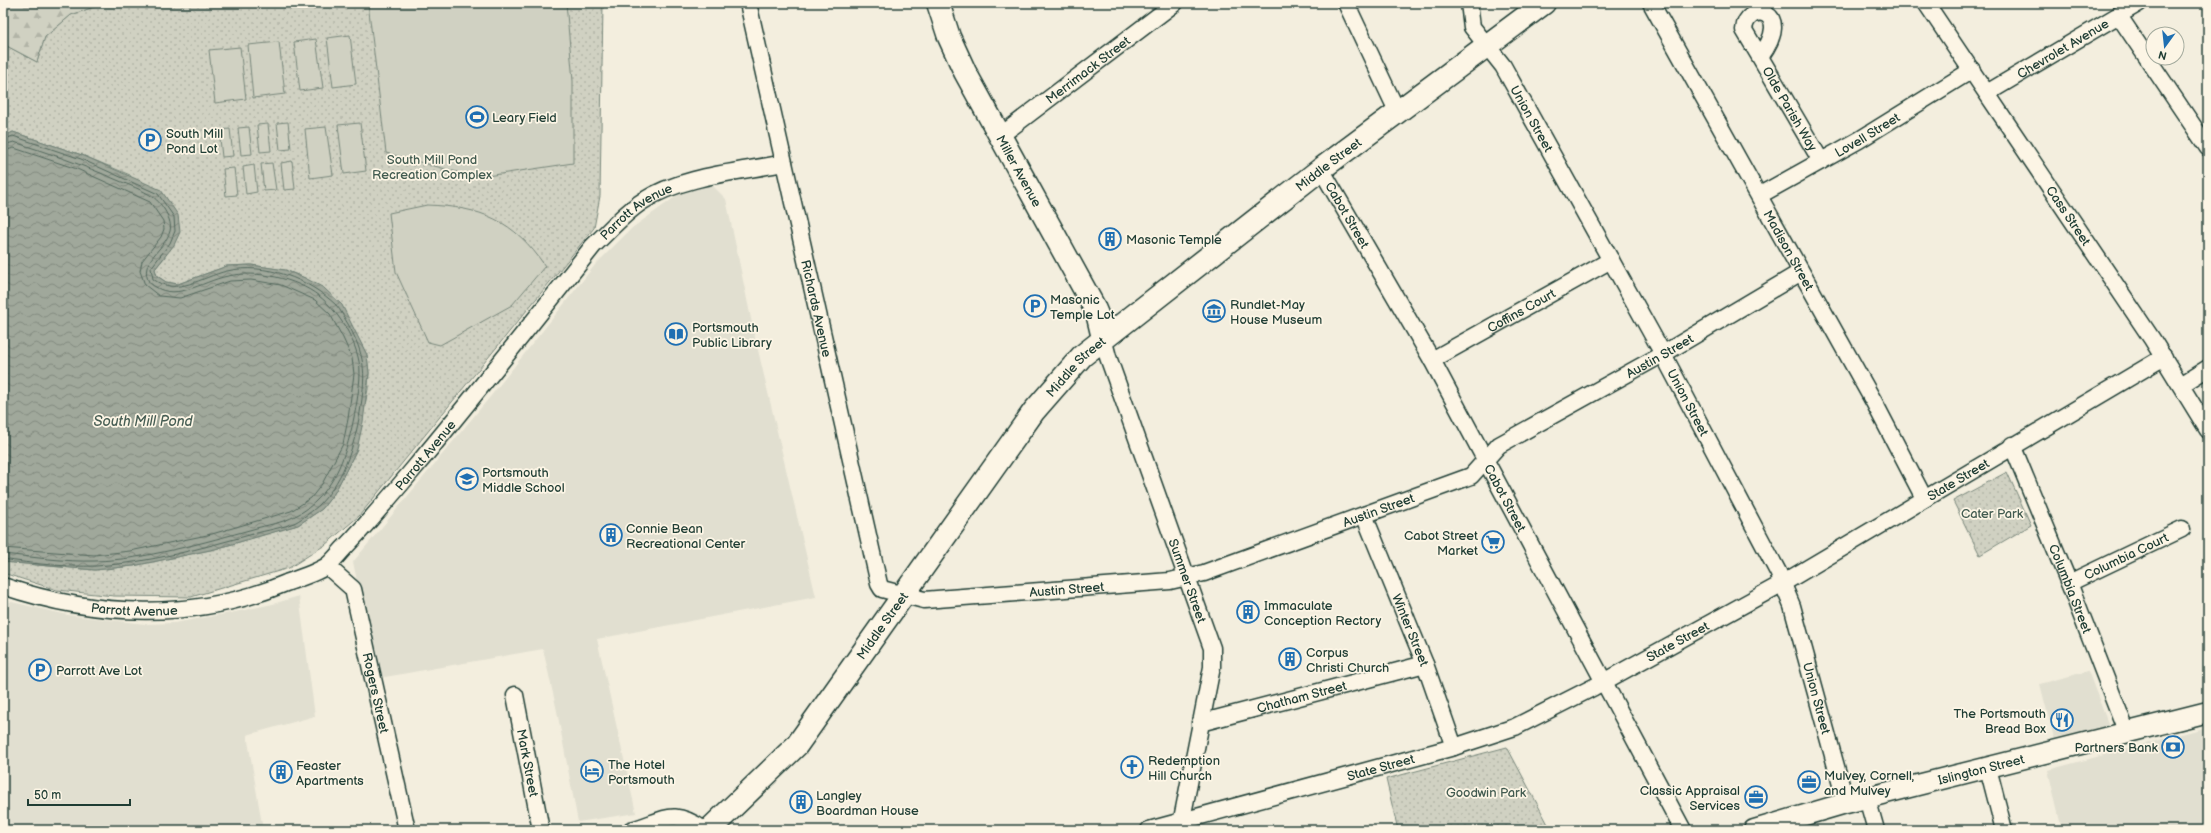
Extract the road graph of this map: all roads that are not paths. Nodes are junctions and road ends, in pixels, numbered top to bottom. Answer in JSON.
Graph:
{"nodes":[{"id":1,"x":748,"y":3,"type":"edge"},
{"id":2,"x":938,"y":3,"type":"edge"},
{"id":3,"x":1175,"y":3,"type":"edge"},
{"id":4,"x":1346,"y":3,"type":"edge"},
{"id":5,"x":1469,"y":3,"type":"edge"},
{"id":6,"x":1544,"y":3,"type":"edge"},
{"id":7,"x":1652,"y":3,"type":"edge"},
{"id":8,"x":2139,"y":3,"type":"edge"},
{"id":9,"x":1929,"y":4,"type":"edge"},
{"id":10,"x":2119,"y":16,"type":"junction"},
{"id":11,"x":1487,"y":45,"type":"junction"},
{"id":12,"x":1760,"y":56,"type":"dead end"},
{"id":13,"x":1972,"y":70,"type":"junction"},
{"id":14,"x":1987,"y":93,"type":"junction"},
{"id":15,"x":1398,"y":113,"type":"junction"},
{"id":16,"x":1000,"y":136,"type":"junction"},
{"id":17,"x":2208,"y":148,"type":"edge"},
{"id":18,"x":1821,"y":161,"type":"junction"},
{"id":19,"x":784,"y":164,"type":"junction"},
{"id":20,"x":1321,"y":169,"type":"junction"},
{"id":21,"x":1760,"y":195,"type":"junction"},
{"id":22,"x":1611,"y":260,"type":"junction"},
{"id":23,"x":1801,"y":272,"type":"junction"},
{"id":24,"x":1103,"y":338,"type":"junction"},
{"id":25,"x":1663,"y":354,"type":"junction"},
{"id":26,"x":2164,"y":357,"type":"junction"},
{"id":27,"x":1432,"y":360,"type":"junction"},
{"id":28,"x":2208,"y":368,"type":"edge"},
{"id":29,"x":2181,"y":385,"type":"junction"},
{"id":30,"x":2208,"y":430,"type":"edge"},
{"id":31,"x":2012,"y":445,"type":"junction"},
{"id":32,"x":1485,"y":460,"type":"junction"},
{"id":33,"x":1924,"y":498,"type":"junction"},
{"id":34,"x":1364,"y":515,"type":"junction"},
{"id":35,"x":2182,"y":529,"type":"dead end"},
{"id":36,"x":327,"y":566,"type":"junction"},
{"id":37,"x":1188,"y":578,"type":"junction"},
{"id":38,"x":1784,"y":583,"type":"junction"},
{"id":39,"x":2069,"y":583,"type":"junction"},
{"id":40,"x":3,"y":586,"type":"edge"},
{"id":41,"x":905,"y":595,"type":"junction"},
{"id":42,"x":1425,"y":664,"type":"junction"},
{"id":43,"x":1605,"y":681,"type":"junction"},
{"id":44,"x":515,"y":695,"type":"dead end"},
{"id":45,"x":2208,"y":712,"type":"edge"},
{"id":46,"x":1200,"y":723,"type":"junction"},
{"id":47,"x":2127,"y":733,"type":"junction"},
{"id":48,"x":1454,"y":747,"type":"junction"},
{"id":49,"x":1988,"y":768,"type":"junction"},
{"id":50,"x":1867,"y":798,"type":"junction"},
{"id":51,"x":1846,"y":803,"type":"junction"},
{"id":52,"x":1181,"y":825,"type":"edge"},
{"id":53,"x":640,"y":829,"type":"edge"},
{"id":54,"x":407,"y":830,"type":"edge"},
{"id":55,"x":541,"y":830,"type":"edge"},
{"id":56,"x":704,"y":830,"type":"edge"},
{"id":57,"x":709,"y":830,"type":"edge"},
{"id":58,"x":1149,"y":830,"type":"edge"},
{"id":59,"x":1683,"y":830,"type":"edge"},
{"id":60,"x":1754,"y":830,"type":"edge"},
{"id":61,"x":1876,"y":830,"type":"edge"},
{"id":62,"x":2004,"y":830,"type":"edge"}],
"edges":[{"from":1,"to":19,"type":"street","name":"Richards Avenue"},
{"from":2,"to":16,"type":"main road","name":"Miller Avenue"},
{"from":3,"to":16,"type":"street","name":"Merrimack Street"},
{"from":4,"to":15,"type":"street"},
{"from":5,"to":11,"type":"street","name":"Union Street"},
{"from":6,"to":11,"type":"main road","name":"Middle Street"},
{"from":7,"to":21,"type":"street","name":"Madison Street"},
{"from":8,"to":10,"type":"street","name":"Chevrolet Avenue"},
{"from":9,"to":13,"type":"street","name":"Cass Street"},
{"from":10,"to":14,"type":"street","name":"Chevrolet Avenue"},
{"from":10,"to":17,"type":"street"},
{"from":11,"to":15,"type":"main road","name":"Middle Street"},
{"from":11,"to":22,"type":"street","name":"Union Street"},
{"from":12,"to":18,"type":"street","name":"Olde Parish Way"},
{"from":13,"to":14,"type":"street","name":"Cass Street"},
{"from":13,"to":18,"type":"street","name":"Lovell Street"},
{"from":14,"to":26,"type":"street","name":"Cass Street"},
{"from":15,"to":20,"type":"main road","name":"Middle Street"},
{"from":16,"to":24,"type":"main road","name":"Miller Avenue"},
{"from":18,"to":21,"type":"street","name":"Lovell Street"},
{"from":19,"to":36,"type":"street","name":"Parrott Avenue"},
{"from":19,"to":41,"type":"street","name":"Richards Avenue"},
{"from":20,"to":24,"type":"main road","name":"Middle Street"},
{"from":20,"to":27,"type":"street","name":"Cabot Street"},
{"from":21,"to":23,"type":"street","name":"Madison Street"},
{"from":22,"to":25,"type":"street","name":"Union Street"},
{"from":22,"to":27,"type":"street","name":"Coffins Court"},
{"from":23,"to":25,"type":"street","name":"Austin Street"},
{"from":23,"to":33,"type":"street","name":"Madison Street"},
{"from":24,"to":37,"type":"street","name":"Summer Street"},
{"from":24,"to":41,"type":"main road","name":"Middle Street"},
{"from":25,"to":32,"type":"street","name":"Austin Street"},
{"from":25,"to":38,"type":"street","name":"Union Street"},
{"from":26,"to":29,"type":"street","name":"Cass Street"},
{"from":26,"to":31,"type":"street","name":"State Street"},
{"from":27,"to":32,"type":"street","name":"Cabot Street"},
{"from":28,"to":29,"type":"street"},
{"from":29,"to":30,"type":"street","name":"Cass Street"},
{"from":31,"to":33,"type":"street","name":"State Street"},
{"from":31,"to":39,"type":"street","name":"Columbia Street"},
{"from":32,"to":34,"type":"street","name":"Austin Street"},
{"from":32,"to":43,"type":"street","name":"Cabot Street"},
{"from":33,"to":38,"type":"street","name":"State Street"},
{"from":34,"to":37,"type":"street","name":"Austin Street"},
{"from":34,"to":42,"type":"street","name":"Winter Street"},
{"from":35,"to":39,"type":"street","name":"Columbia Court"},
{"from":36,"to":40,"type":"street","name":"Parrott Avenue"},
{"from":36,"to":54,"type":"street","name":"Rogers Street"},
{"from":37,"to":41,"type":"street","name":"Austin Street"},
{"from":37,"to":46,"type":"street","name":"Summer Street"},
{"from":38,"to":43,"type":"street","name":"State Street"},
{"from":38,"to":51,"type":"street","name":"Union Street"},
{"from":39,"to":47,"type":"street","name":"Columbia Street"},
{"from":41,"to":57,"type":"main road","name":"Middle Street"},
{"from":42,"to":46,"type":"street","name":"Chatham Street"},
{"from":42,"to":48,"type":"street","name":"Winter Street"},
{"from":43,"to":48,"type":"street","name":"State Street"},
{"from":43,"to":59,"type":"street","name":"Cabot Street"},
{"from":44,"to":55,"type":"street","name":"Mark Street"},
{"from":45,"to":47,"type":"street","name":"Islington Street"},
{"from":46,"to":52,"type":"street","name":"Summer Street"},
{"from":47,"to":49,"type":"street","name":"Islington Street"},
{"from":48,"to":52,"type":"street","name":"State Street"},
{"from":49,"to":50,"type":"street","name":"Islington Street"},
{"from":49,"to":62,"type":"street"},
{"from":50,"to":51,"type":"street","name":"Islington Street"},
{"from":50,"to":61,"type":"street"},
{"from":51,"to":60,"type":"street","name":"Islington Street"},
{"from":52,"to":58,"type":"street","name":"State Street"},
{"from":53,"to":56,"type":"street"}]}
